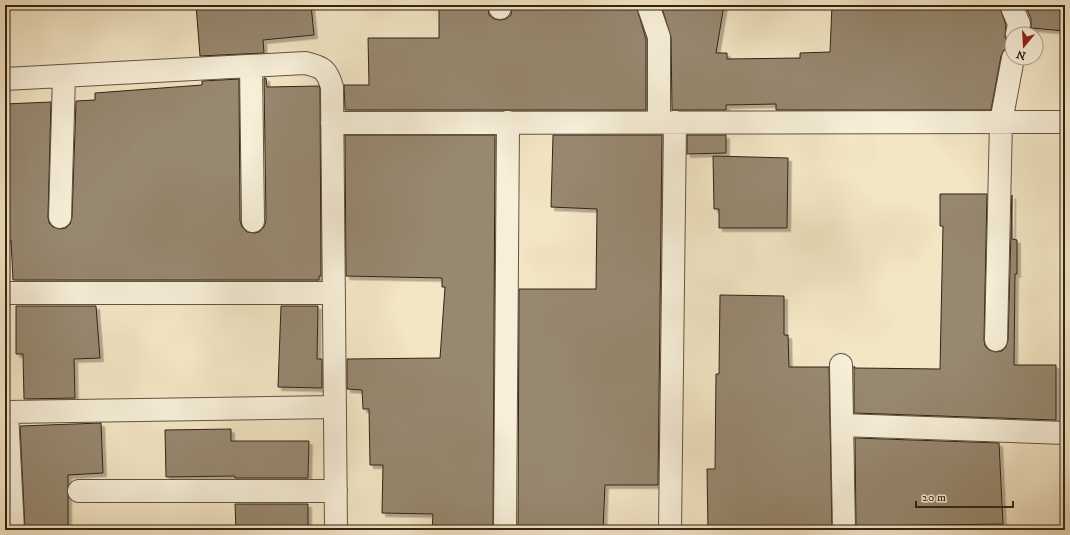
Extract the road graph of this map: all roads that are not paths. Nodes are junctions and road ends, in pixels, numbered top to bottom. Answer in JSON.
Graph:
{"nodes":[{"id":1,"x":648,"y":5,"type":"edge"},
{"id":2,"x":1011,"y":5,"type":"edge"},
{"id":3,"x":1019,"y":26,"type":"edge"},
{"id":4,"x":251,"y":66,"type":"junction"},
{"id":5,"x":1012,"y":66,"type":"edge"},
{"id":6,"x":64,"y":76,"type":"junction"},
{"id":7,"x":5,"y":79,"type":"edge"},
{"id":8,"x":508,"y":122,"type":"junction"},
{"id":9,"x":667,"y":122,"type":"junction"},
{"id":10,"x":1001,"y":122,"type":"junction"},
{"id":11,"x":1065,"y":122,"type":"edge"},
{"id":12,"x":332,"y":123,"type":"junction"},
{"id":13,"x":60,"y":218,"type":"dead end"},
{"id":14,"x":253,"y":221,"type":"dead end"},
{"id":15,"x":5,"y":293,"type":"edge"},
{"id":16,"x":334,"y":293,"type":"junction"},
{"id":17,"x":996,"y":340,"type":"dead end"},
{"id":18,"x":841,"y":366,"type":"dead end"},
{"id":19,"x":335,"y":407,"type":"junction"},
{"id":20,"x":842,"y":425,"type":"junction"},
{"id":21,"x":1065,"y":433,"type":"edge"},
{"id":22,"x":79,"y":491,"type":"dead end"},
{"id":23,"x":336,"y":491,"type":"junction"},
{"id":24,"x":13,"y":530,"type":"edge"},
{"id":25,"x":336,"y":530,"type":"edge"},
{"id":26,"x":505,"y":530,"type":"edge"},
{"id":27,"x":670,"y":530,"type":"edge"},
{"id":28,"x":844,"y":530,"type":"edge"}],
"edges":[{"from":1,"to":9,"type":"street"},
{"from":2,"to":3,"type":"street"},
{"from":4,"to":6,"type":"street"},
{"from":4,"to":12,"type":"street"},
{"from":4,"to":14,"type":"street"},
{"from":5,"to":10,"type":"street"},
{"from":6,"to":7,"type":"street"},
{"from":6,"to":13,"type":"street"},
{"from":8,"to":9,"type":"street"},
{"from":8,"to":12,"type":"street"},
{"from":8,"to":26,"type":"street"},
{"from":9,"to":10,"type":"street"},
{"from":9,"to":27,"type":"street"},
{"from":10,"to":11,"type":"street"},
{"from":10,"to":17,"type":"street"},
{"from":12,"to":16,"type":"street"},
{"from":15,"to":16,"type":"street"},
{"from":16,"to":19,"type":"street"},
{"from":18,"to":20,"type":"street"},
{"from":19,"to":23,"type":"street"},
{"from":19,"to":24,"type":"street"},
{"from":20,"to":21,"type":"street"},
{"from":20,"to":28,"type":"street"},
{"from":22,"to":23,"type":"street"},
{"from":23,"to":25,"type":"street"}]}
